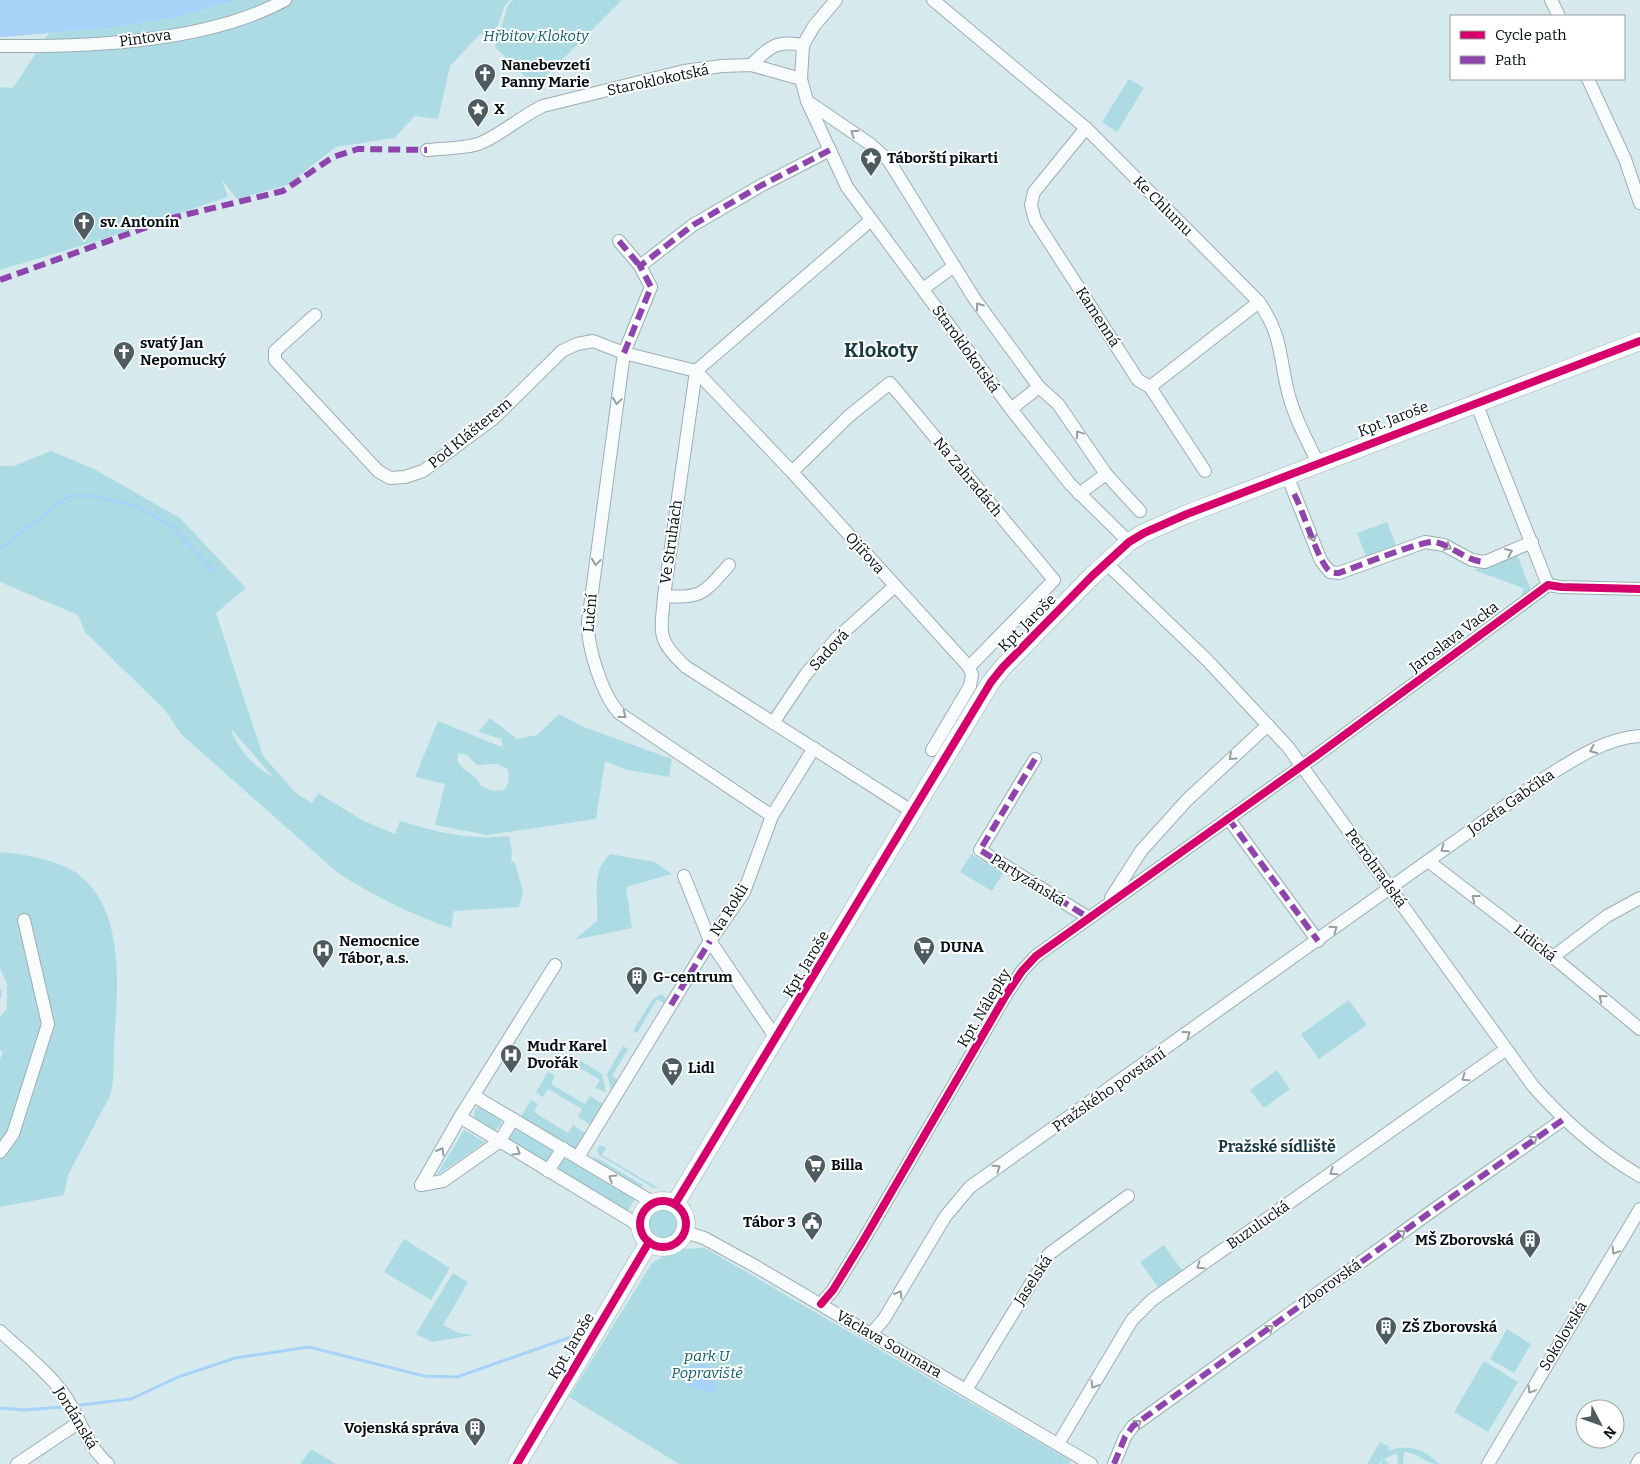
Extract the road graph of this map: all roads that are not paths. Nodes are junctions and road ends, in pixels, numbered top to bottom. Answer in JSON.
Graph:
{"nodes":[{"id":1,"x":285,"y":0,"type":"edge"},
{"id":2,"x":836,"y":0,"type":"edge"},
{"id":3,"x":933,"y":0,"type":"edge"},
{"id":4,"x":1552,"y":0,"type":"edge"},
{"id":5,"x":1559,"y":15,"type":"edge"},
{"id":6,"x":803,"y":44,"type":"junction"},
{"id":7,"x":0,"y":46,"type":"edge"},
{"id":8,"x":751,"y":65,"type":"junction"},
{"id":9,"x":801,"y":79,"type":"junction"},
{"id":10,"x":1588,"y":80,"type":"edge"},
{"id":11,"x":808,"y":101,"type":"junction"},
{"id":12,"x":1086,"y":128,"type":"junction"},
{"id":13,"x":427,"y":150,"type":"dead end"},
{"id":14,"x":830,"y":150,"type":"junction"},
{"id":15,"x":1640,"y":203,"type":"edge"},
{"id":16,"x":871,"y":220,"type":"junction"},
{"id":17,"x":619,"y":241,"type":"dead end"},
{"id":18,"x":640,"y":266,"type":"junction"},
{"id":19,"x":954,"y":266,"type":"junction"},
{"id":20,"x":922,"y":289,"type":"junction"},
{"id":21,"x":1259,"y":302,"type":"junction"},
{"id":22,"x":315,"y":315,"type":"dead end"},
{"id":23,"x":1640,"y":341,"type":"edge"},
{"id":24,"x":624,"y":353,"type":"junction"},
{"id":25,"x":696,"y":371,"type":"junction"},
{"id":26,"x":1040,"y":387,"type":"junction"},
{"id":27,"x":1150,"y":387,"type":"junction"},
{"id":28,"x":1476,"y":403,"type":"junction"},
{"id":29,"x":1010,"y":409,"type":"junction"},
{"id":30,"x":1318,"y":463,"type":"junction"},
{"id":31,"x":1205,"y":471,"type":"dead end"},
{"id":32,"x":792,"y":472,"type":"junction"},
{"id":33,"x":1106,"y":474,"type":"junction"},
{"id":34,"x":1287,"y":475,"type":"junction"},
{"id":35,"x":1079,"y":494,"type":"junction"},
{"id":36,"x":1140,"y":511,"type":"dead end"},
{"id":37,"x":1129,"y":542,"type":"junction"},
{"id":38,"x":1532,"y":542,"type":"junction"},
{"id":39,"x":1106,"y":563,"type":"junction"},
{"id":40,"x":730,"y":565,"type":"dead end"},
{"id":41,"x":1548,"y":584,"type":"junction"},
{"id":42,"x":895,"y":586,"type":"junction"},
{"id":43,"x":1640,"y":589,"type":"edge"},
{"id":44,"x":664,"y":596,"type":"junction"},
{"id":45,"x":969,"y":667,"type":"junction"},
{"id":46,"x":773,"y":723,"type":"junction"},
{"id":47,"x":1268,"y":724,"type":"junction"},
{"id":48,"x":1640,"y":736,"type":"edge"},
{"id":49,"x":814,"y":748,"type":"junction"},
{"id":50,"x":932,"y":750,"type":"dead end"},
{"id":51,"x":1035,"y":759,"type":"dead end"},
{"id":52,"x":1302,"y":766,"type":"junction"},
{"id":53,"x":913,"y":812,"type":"junction"},
{"id":54,"x":772,"y":816,"type":"junction"},
{"id":55,"x":1228,"y":818,"type":"junction"},
{"id":56,"x":1428,"y":860,"type":"junction"},
{"id":57,"x":684,"y":876,"type":"dead end"},
{"id":58,"x":1390,"y":886,"type":"junction"},
{"id":59,"x":1640,"y":898,"type":"edge"},
{"id":60,"x":1107,"y":905,"type":"junction"},
{"id":61,"x":1089,"y":918,"type":"junction"},
{"id":62,"x":24,"y":920,"type":"dead end"},
{"id":63,"x":710,"y":941,"type":"junction"},
{"id":64,"x":1318,"y":941,"type":"junction"},
{"id":65,"x":1553,"y":957,"type":"junction"},
{"id":66,"x":554,"y":965,"type":"dead end"},
{"id":67,"x":1640,"y":1029,"type":"edge"},
{"id":68,"x":776,"y":1038,"type":"junction"},
{"id":69,"x":1505,"y":1050,"type":"junction"},
{"id":70,"x":474,"y":1096,"type":"junction"},
{"id":71,"x":460,"y":1117,"type":"junction"},
{"id":72,"x":513,"y":1119,"type":"junction"},
{"id":73,"x":1564,"y":1119,"type":"junction"},
{"id":74,"x":500,"y":1141,"type":"junction"},
{"id":75,"x":562,"y":1148,"type":"junction"},
{"id":76,"x":0,"y":1152,"type":"edge"},
{"id":77,"x":578,"y":1157,"type":"junction"},
{"id":78,"x":548,"y":1171,"type":"junction"},
{"id":79,"x":1640,"y":1176,"type":"edge"},
{"id":80,"x":1128,"y":1196,"type":"dead end"},
{"id":81,"x":654,"y":1203,"type":"junction"},
{"id":82,"x":675,"y":1204,"type":"junction"},
{"id":83,"x":1640,"y":1209,"type":"edge"},
{"id":84,"x":685,"y":1232,"type":"junction"},
{"id":85,"x":645,"y":1236,"type":"junction"},
{"id":86,"x":821,"y":1304,"type":"junction"},
{"id":87,"x":0,"y":1331,"type":"edge"},
{"id":88,"x":871,"y":1334,"type":"junction"},
{"id":89,"x":966,"y":1390,"type":"junction"},
{"id":90,"x":78,"y":1424,"type":"junction"},
{"id":91,"x":1058,"y":1444,"type":"junction"},
{"id":92,"x":1640,"y":1459,"type":"edge"},
{"id":93,"x":17,"y":1464,"type":"edge"},
{"id":94,"x":108,"y":1464,"type":"edge"},
{"id":95,"x":517,"y":1464,"type":"edge"},
{"id":96,"x":1091,"y":1464,"type":"edge"},
{"id":97,"x":1114,"y":1464,"type":"edge"},
{"id":98,"x":1488,"y":1464,"type":"edge"},
{"id":99,"x":1637,"y":1464,"type":"edge"}],
"edges":[{"from":1,"to":7,"type":"street","name":"Pintova"},
{"from":2,"to":6,"type":"street"},
{"from":3,"to":12,"type":"street","name":"Ke Chlumu"},
{"from":4,"to":5,"type":"street"},
{"from":6,"to":8,"type":"street"},
{"from":6,"to":9,"type":"street"},
{"from":8,"to":9,"type":"street","name":"Staroklokotská"},
{"from":8,"to":13,"type":"street","name":"Staroklokotská"},
{"from":9,"to":11,"type":"street","name":"Staroklokotská"},
{"from":10,"to":15,"type":"street"},
{"from":11,"to":14,"type":"street","name":"Staroklokotská"},
{"from":19,"to":11,"type":"street","one_way":true},
{"from":12,"to":21,"type":"street","name":"Ke Chlumu"},
{"from":12,"to":27,"type":"street","name":"Kamenná"},
{"from":14,"to":16,"type":"street","name":"Staroklokotská"},
{"from":14,"to":18,"type":"street"},
{"from":16,"to":20,"type":"street","name":"Staroklokotská"},
{"from":16,"to":25,"type":"street"},
{"from":17,"to":18,"type":"street","name":"Luční"},
{"from":18,"to":24,"type":"street","name":"Luční"},
{"from":19,"to":20,"type":"street","name":"Staroklokotská"},
{"from":26,"to":19,"type":"street","one_way":true},
{"from":20,"to":29,"type":"street","name":"Staroklokotská"},
{"from":21,"to":27,"type":"street"},
{"from":21,"to":30,"type":"street","name":"Ke Chlumu"},
{"from":22,"to":24,"type":"street","name":"Pod Klášterem"},
{"from":23,"to":28,"type":"street","name":"Kpt. Jaroše"},
{"from":24,"to":25,"type":"street","name":"Pod Klášterem"},
{"from":24,"to":54,"type":"street","name":"Luční","one_way":true},
{"from":25,"to":32,"type":"street","name":"Ojířova"},
{"from":25,"to":44,"type":"street","name":"Ve Struhách"},
{"from":26,"to":29,"type":"street"},
{"from":33,"to":26,"type":"street","one_way":true},
{"from":27,"to":31,"type":"street","name":"Kamenná"},
{"from":28,"to":30,"type":"street","name":"Kpt. Jaroše"},
{"from":28,"to":38,"type":"street"},
{"from":29,"to":35,"type":"street","name":"Staroklokotská"},
{"from":30,"to":34,"type":"street","name":"Kpt. Jaroše"},
{"from":32,"to":42,"type":"street","name":"Ojířova"},
{"from":32,"to":45,"type":"street","name":"Na Zahradách"},
{"from":33,"to":35,"type":"street"},
{"from":33,"to":36,"type":"street"},
{"from":34,"to":37,"type":"street","name":"Kpt. Jaroše"},
{"from":34,"to":38,"type":"street","one_way":true},
{"from":35,"to":37,"type":"street","name":"Staroklokotská"},
{"from":37,"to":39,"type":"street","name":"Kpt. Jaroše"},
{"from":38,"to":41,"type":"street"},
{"from":39,"to":47,"type":"street","name":"Petrohradská"},
{"from":39,"to":53,"type":"street","name":"Kpt. Jaroše"},
{"from":40,"to":44,"type":"street"},
{"from":41,"to":43,"type":"street"},
{"from":41,"to":52,"type":"street","name":"Jaroslava Vacka"},
{"from":42,"to":45,"type":"street","name":"Ojířova"},
{"from":42,"to":46,"type":"street","name":"Sadová"},
{"from":44,"to":46,"type":"street","name":"Ve Struhách"},
{"from":45,"to":50,"type":"street"},
{"from":46,"to":49,"type":"street","name":"Ve Struhách"},
{"from":47,"to":52,"type":"street","name":"Petrohradská"},
{"from":47,"to":60,"type":"street","name":"Kpt. Nálepky","one_way":true},
{"from":48,"to":56,"type":"street","name":"Jozefa Gabčíka","one_way":true},
{"from":49,"to":53,"type":"street","name":"Ve Struhách"},
{"from":49,"to":54,"type":"street","name":"Na Rokli"},
{"from":51,"to":61,"type":"street","name":"Partyzánská"},
{"from":52,"to":55,"type":"street","name":"Kpt. Nálepky"},
{"from":52,"to":58,"type":"street","name":"Petrohradská"},
{"from":53,"to":68,"type":"street","name":"Kpt. Jaroše"},
{"from":54,"to":63,"type":"street","name":"Na Rokli"},
{"from":55,"to":60,"type":"street","name":"Kpt. Nálepky"},
{"from":55,"to":64,"type":"street"},
{"from":56,"to":58,"type":"street","name":"Jozefa Gabčíka"},
{"from":65,"to":56,"type":"street","name":"Lidická","one_way":true},
{"from":57,"to":63,"type":"street"},
{"from":64,"to":58,"type":"street","name":"Pražského povstání","one_way":true},
{"from":58,"to":69,"type":"street","name":"Petrohradská"},
{"from":59,"to":65,"type":"street"},
{"from":60,"to":61,"type":"street","name":"Kpt. Nálepky"},
{"from":61,"to":86,"type":"street","name":"Kpt. Nálepky"},
{"from":62,"to":76,"type":"street"},
{"from":63,"to":68,"type":"street","name":"Na Rokli"},
{"from":63,"to":77,"type":"street"},
{"from":88,"to":64,"type":"street","name":"Pražského povstání","one_way":true},
{"from":67,"to":65,"type":"street","name":"Lidická","one_way":true},
{"from":66,"to":70,"type":"street"},
{"from":68,"to":82,"type":"street","name":"Kpt. Jaroše"},
{"from":69,"to":73,"type":"street","name":"Petrohradská"},
{"from":69,"to":91,"type":"street","name":"Buzulucká","one_way":true},
{"from":70,"to":71,"type":"street"},
{"from":70,"to":72,"type":"street"},
{"from":71,"to":74,"type":"street"},
{"from":74,"to":71,"type":"street","one_way":true},
{"from":72,"to":74,"type":"street"},
{"from":72,"to":75,"type":"street"},
{"from":73,"to":79,"type":"street","name":"Petrohradská"},
{"from":97,"to":73,"type":"street","name":"Zborovská","one_way":true},
{"from":74,"to":78,"type":"street","one_way":true},
{"from":75,"to":77,"type":"street"},
{"from":75,"to":78,"type":"street"},
{"from":81,"to":77,"type":"street","one_way":true},
{"from":78,"to":85,"type":"street"},
{"from":80,"to":89,"type":"street","name":"Jaselská"},
{"from":81,"to":82,"type":"street"},
{"from":81,"to":85,"type":"street","name":"Kpt. Jaroše"},
{"from":82,"to":84,"type":"street"},
{"from":83,"to":98,"type":"street","name":"Sokolovská","one_way":true},
{"from":84,"to":85,"type":"street"},
{"from":84,"to":86,"type":"street","name":"Václava Soumara"},
{"from":85,"to":95,"type":"street","name":"Kpt. Jaroše"},
{"from":86,"to":88,"type":"street","name":"Václava Soumara"},
{"from":87,"to":90,"type":"street","name":"Jordánská"},
{"from":88,"to":89,"type":"street","name":"Václava Soumara"},
{"from":89,"to":91,"type":"street","name":"Václava Soumara"},
{"from":90,"to":93,"type":"street"},
{"from":90,"to":94,"type":"street","name":"Jordánská"},
{"from":91,"to":96,"type":"street","name":"Václava Soumara"},
{"from":92,"to":99,"type":"street"}]}
